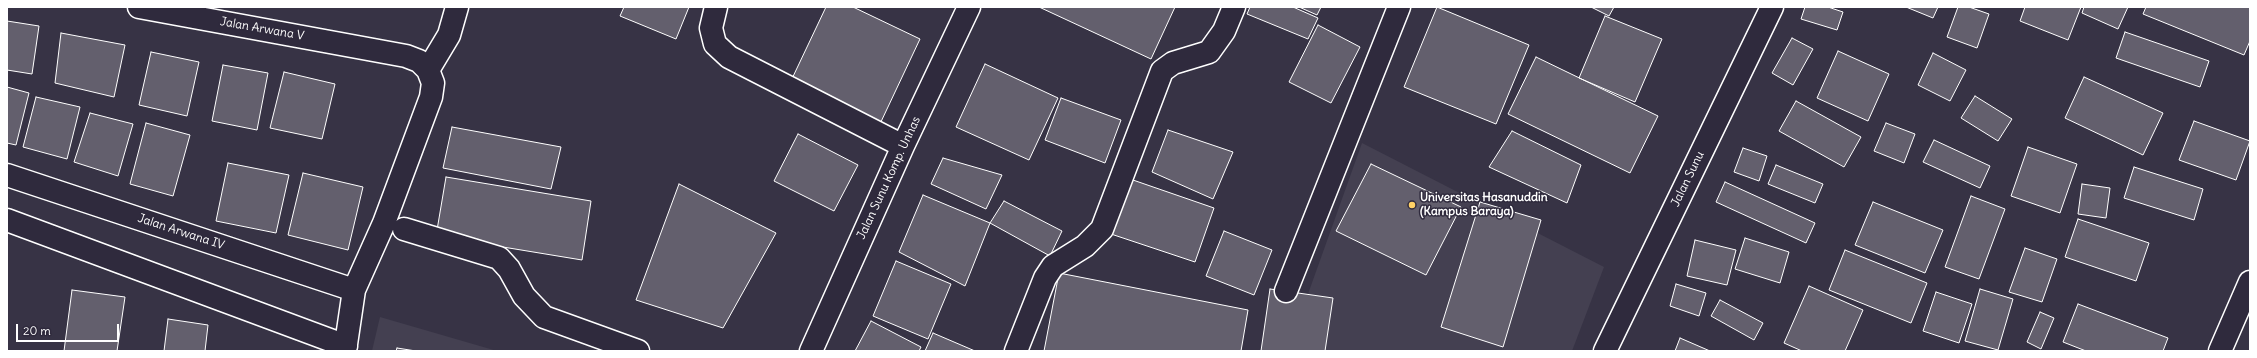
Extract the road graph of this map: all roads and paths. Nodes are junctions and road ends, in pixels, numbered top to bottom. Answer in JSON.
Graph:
{"nodes":[{"id":1,"x":139,"y":7,"type":"edge"},
{"id":2,"x":457,"y":7,"type":"edge"},
{"id":3,"x":716,"y":7,"type":"edge"},
{"id":4,"x":970,"y":7,"type":"edge"},
{"id":5,"x":1234,"y":7,"type":"edge"},
{"id":6,"x":1399,"y":7,"type":"edge"},
{"id":7,"x":1772,"y":7,"type":"edge"},
{"id":8,"x":428,"y":70,"type":"junction"},
{"id":9,"x":903,"y":146,"type":"junction"},
{"id":10,"x":7,"y":175,"type":"edge"},
{"id":11,"x":7,"y":220,"type":"edge"},
{"id":12,"x":404,"y":229,"type":"dead end"},
{"id":13,"x":2250,"y":282,"type":"edge"},
{"id":14,"x":354,"y":290,"type":"junction"},
{"id":15,"x":1286,"y":290,"type":"dead end"},
{"id":16,"x":2245,"y":310,"type":"edge"},
{"id":17,"x":345,"y":348,"type":"edge"},
{"id":18,"x":638,"y":351,"type":"edge"},
{"id":19,"x":811,"y":351,"type":"edge"},
{"id":20,"x":1016,"y":351,"type":"edge"},
{"id":21,"x":1605,"y":351,"type":"edge"},
{"id":22,"x":2220,"y":351,"type":"edge"}],
"edges":[{"from":1,"to":8,"type":"street","name":"Jalan Arwana V"},
{"from":2,"to":8,"type":"street"},
{"from":3,"to":9,"type":"street"},
{"from":4,"to":9,"type":"street","name":"Jalan Sunu Komp. Unhas"},
{"from":5,"to":20,"type":"street"},
{"from":6,"to":15,"type":"street"},
{"from":7,"to":21,"type":"street","name":"Jalan Sunu"},
{"from":8,"to":14,"type":"street"},
{"from":9,"to":19,"type":"street","name":"Jalan Sunu Komp. Unhas"},
{"from":10,"to":14,"type":"street","name":"Jalan Arwana IV"},
{"from":11,"to":17,"type":"street"},
{"from":12,"to":18,"type":"street"},
{"from":13,"to":16,"type":"street"},
{"from":14,"to":17,"type":"street"},
{"from":16,"to":22,"type":"street"}]}
